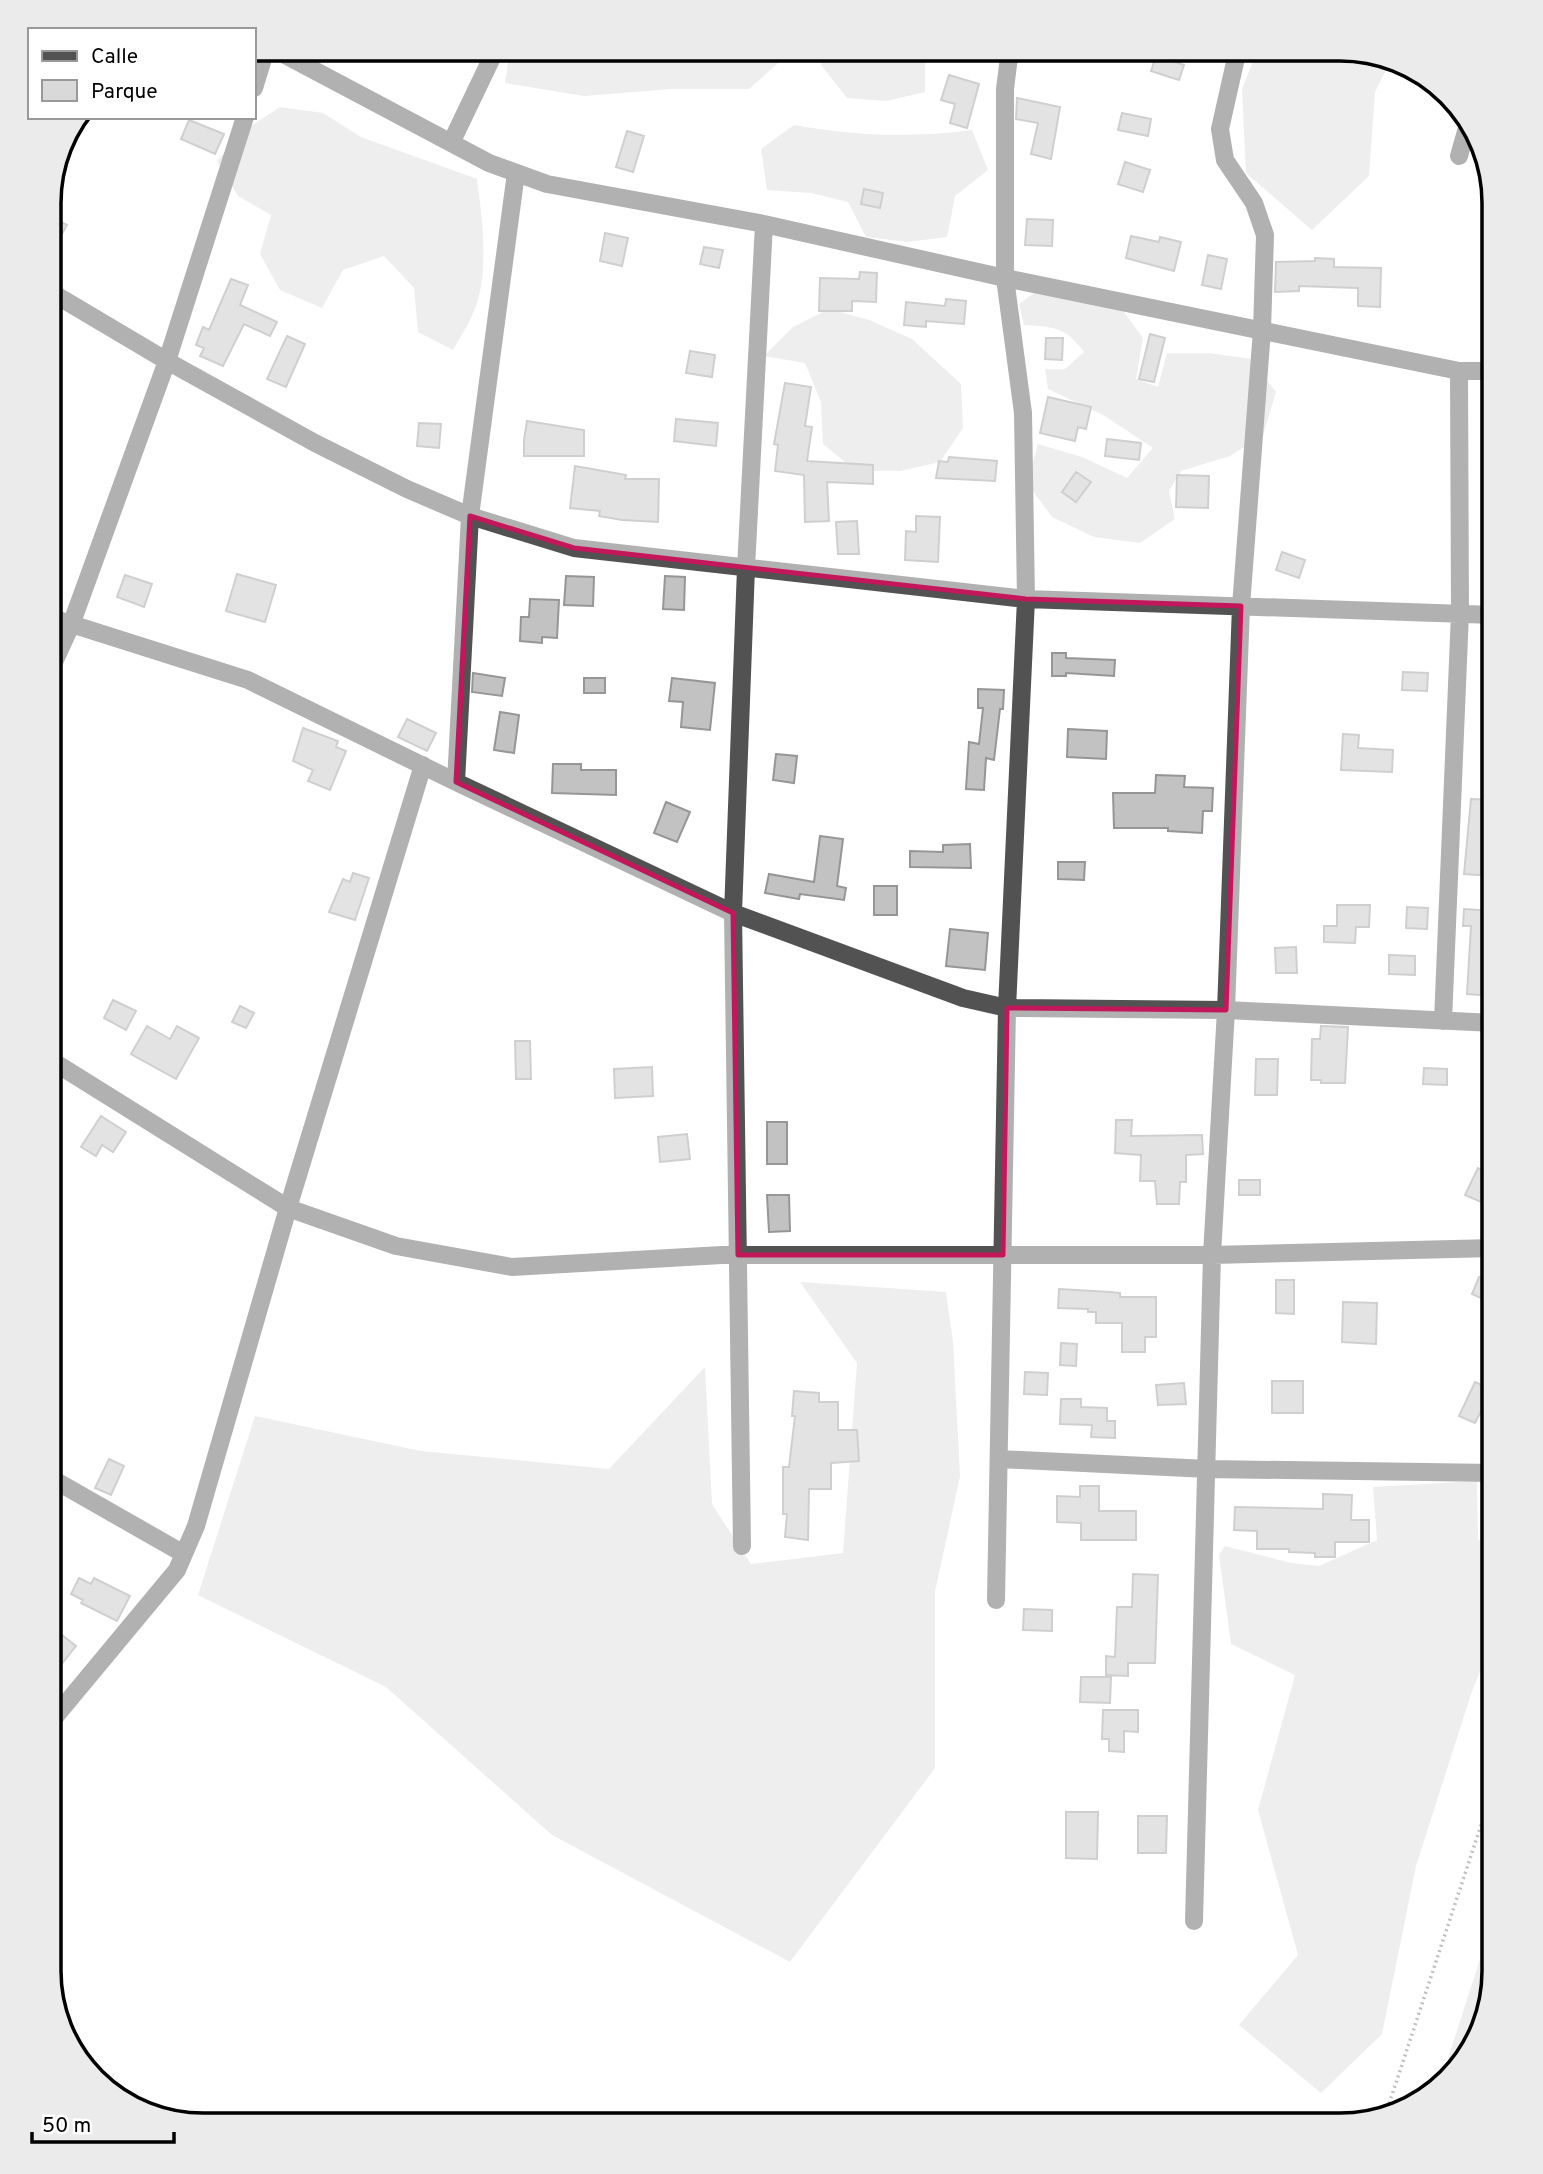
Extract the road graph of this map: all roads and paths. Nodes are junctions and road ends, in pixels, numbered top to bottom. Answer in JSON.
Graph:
{"nodes":[{"id":1,"x":262,"y":61,"type":"edge"},
{"id":2,"x":297,"y":61,"type":"edge"},
{"id":3,"x":490,"y":61,"type":"edge"},
{"id":4,"x":1008,"y":62,"type":"edge"},
{"id":5,"x":1235,"y":62,"type":"edge"},
{"id":6,"x":256,"y":82,"type":"edge"},
{"id":7,"x":244,"y":119,"type":"edge"},
{"id":8,"x":1465,"y":136,"type":"edge"},
{"id":9,"x":451,"y":143,"type":"junction"},
{"id":10,"x":1459,"y":156,"type":"dead end"},
{"id":11,"x":516,"y":173,"type":"junction"},
{"id":12,"x":764,"y":224,"type":"junction"},
{"id":13,"x":1005,"y":278,"type":"junction"},
{"id":14,"x":62,"y":299,"type":"edge"},
{"id":15,"x":1262,"y":330,"type":"junction"},
{"id":16,"x":167,"y":361,"type":"junction"},
{"id":17,"x":1459,"y":370,"type":"junction"},
{"id":18,"x":1482,"y":371,"type":"edge"},
{"id":19,"x":470,"y":516,"type":"junction"},
{"id":20,"x":746,"y":568,"type":"junction"},
{"id":21,"x":1026,"y":599,"type":"junction"},
{"id":22,"x":1241,"y":606,"type":"junction"},
{"id":23,"x":1460,"y":613,"type":"junction"},
{"id":24,"x":1482,"y":614,"type":"edge"},
{"id":25,"x":62,"y":622,"type":"edge"},
{"id":26,"x":71,"y":625,"type":"junction"},
{"id":27,"x":62,"y":645,"type":"edge"},
{"id":28,"x":423,"y":765,"type":"junction"},
{"id":29,"x":456,"y":782,"type":"junction"},
{"id":30,"x":733,"y":913,"type":"junction"},
{"id":31,"x":1007,"y":1008,"type":"junction"},
{"id":32,"x":1226,"y":1010,"type":"junction"},
{"id":33,"x":1444,"y":1021,"type":"junction"},
{"id":34,"x":1482,"y":1023,"type":"edge"},
{"id":35,"x":62,"y":1067,"type":"edge"},
{"id":36,"x":288,"y":1208,"type":"junction"},
{"id":37,"x":1482,"y":1248,"type":"edge"},
{"id":38,"x":738,"y":1255,"type":"junction"},
{"id":39,"x":1003,"y":1255,"type":"junction"},
{"id":40,"x":1212,"y":1255,"type":"junction"},
{"id":41,"x":999,"y":1459,"type":"junction"},
{"id":42,"x":1208,"y":1469,"type":"junction"},
{"id":43,"x":1482,"y":1473,"type":"edge"},
{"id":44,"x":61,"y":1484,"type":"edge"},
{"id":45,"x":742,"y":1546,"type":"dead end"},
{"id":46,"x":184,"y":1554,"type":"junction"},
{"id":47,"x":996,"y":1600,"type":"dead end"},
{"id":48,"x":61,"y":1710,"type":"edge"},
{"id":49,"x":1482,"y":1822,"type":"edge"},
{"id":50,"x":1194,"y":1921,"type":"dead end"},
{"id":51,"x":1389,"y":2104,"type":"edge"}],
"edges":[{"from":1,"to":6,"type":"street"},
{"from":2,"to":9,"type":"street"},
{"from":3,"to":9,"type":"street"},
{"from":4,"to":13,"type":"street"},
{"from":5,"to":15,"type":"street"},
{"from":7,"to":16,"type":"street"},
{"from":8,"to":10,"type":"street"},
{"from":9,"to":11,"type":"street"},
{"from":11,"to":12,"type":"street"},
{"from":11,"to":19,"type":"street"},
{"from":12,"to":13,"type":"street"},
{"from":12,"to":20,"type":"street"},
{"from":13,"to":15,"type":"street"},
{"from":13,"to":21,"type":"street"},
{"from":14,"to":16,"type":"street"},
{"from":15,"to":17,"type":"street"},
{"from":15,"to":22,"type":"street"},
{"from":16,"to":19,"type":"street"},
{"from":16,"to":26,"type":"street"},
{"from":17,"to":18,"type":"street"},
{"from":17,"to":23,"type":"street"},
{"from":19,"to":20,"type":"street"},
{"from":19,"to":29,"type":"street"},
{"from":20,"to":21,"type":"street"},
{"from":20,"to":30,"type":"street"},
{"from":21,"to":22,"type":"street"},
{"from":21,"to":31,"type":"street"},
{"from":22,"to":23,"type":"street"},
{"from":22,"to":32,"type":"street"},
{"from":23,"to":24,"type":"street"},
{"from":23,"to":33,"type":"street"},
{"from":25,"to":26,"type":"street"},
{"from":26,"to":27,"type":"street"},
{"from":26,"to":28,"type":"street"},
{"from":28,"to":29,"type":"street"},
{"from":28,"to":36,"type":"street"},
{"from":29,"to":30,"type":"street"},
{"from":30,"to":31,"type":"street"},
{"from":30,"to":38,"type":"street"},
{"from":31,"to":32,"type":"street"},
{"from":31,"to":39,"type":"street"},
{"from":32,"to":33,"type":"street"},
{"from":32,"to":40,"type":"street"},
{"from":33,"to":34,"type":"street"},
{"from":35,"to":36,"type":"street"},
{"from":36,"to":38,"type":"street"},
{"from":36,"to":46,"type":"street"},
{"from":37,"to":40,"type":"street"},
{"from":38,"to":39,"type":"street"},
{"from":38,"to":45,"type":"street"},
{"from":39,"to":40,"type":"street"},
{"from":39,"to":41,"type":"street"},
{"from":40,"to":42,"type":"street"},
{"from":41,"to":42,"type":"street"},
{"from":41,"to":47,"type":"street"},
{"from":42,"to":43,"type":"street"},
{"from":42,"to":50,"type":"street"},
{"from":44,"to":46,"type":"street"},
{"from":46,"to":48,"type":"street"},
{"from":49,"to":51,"type":"path"}]}
